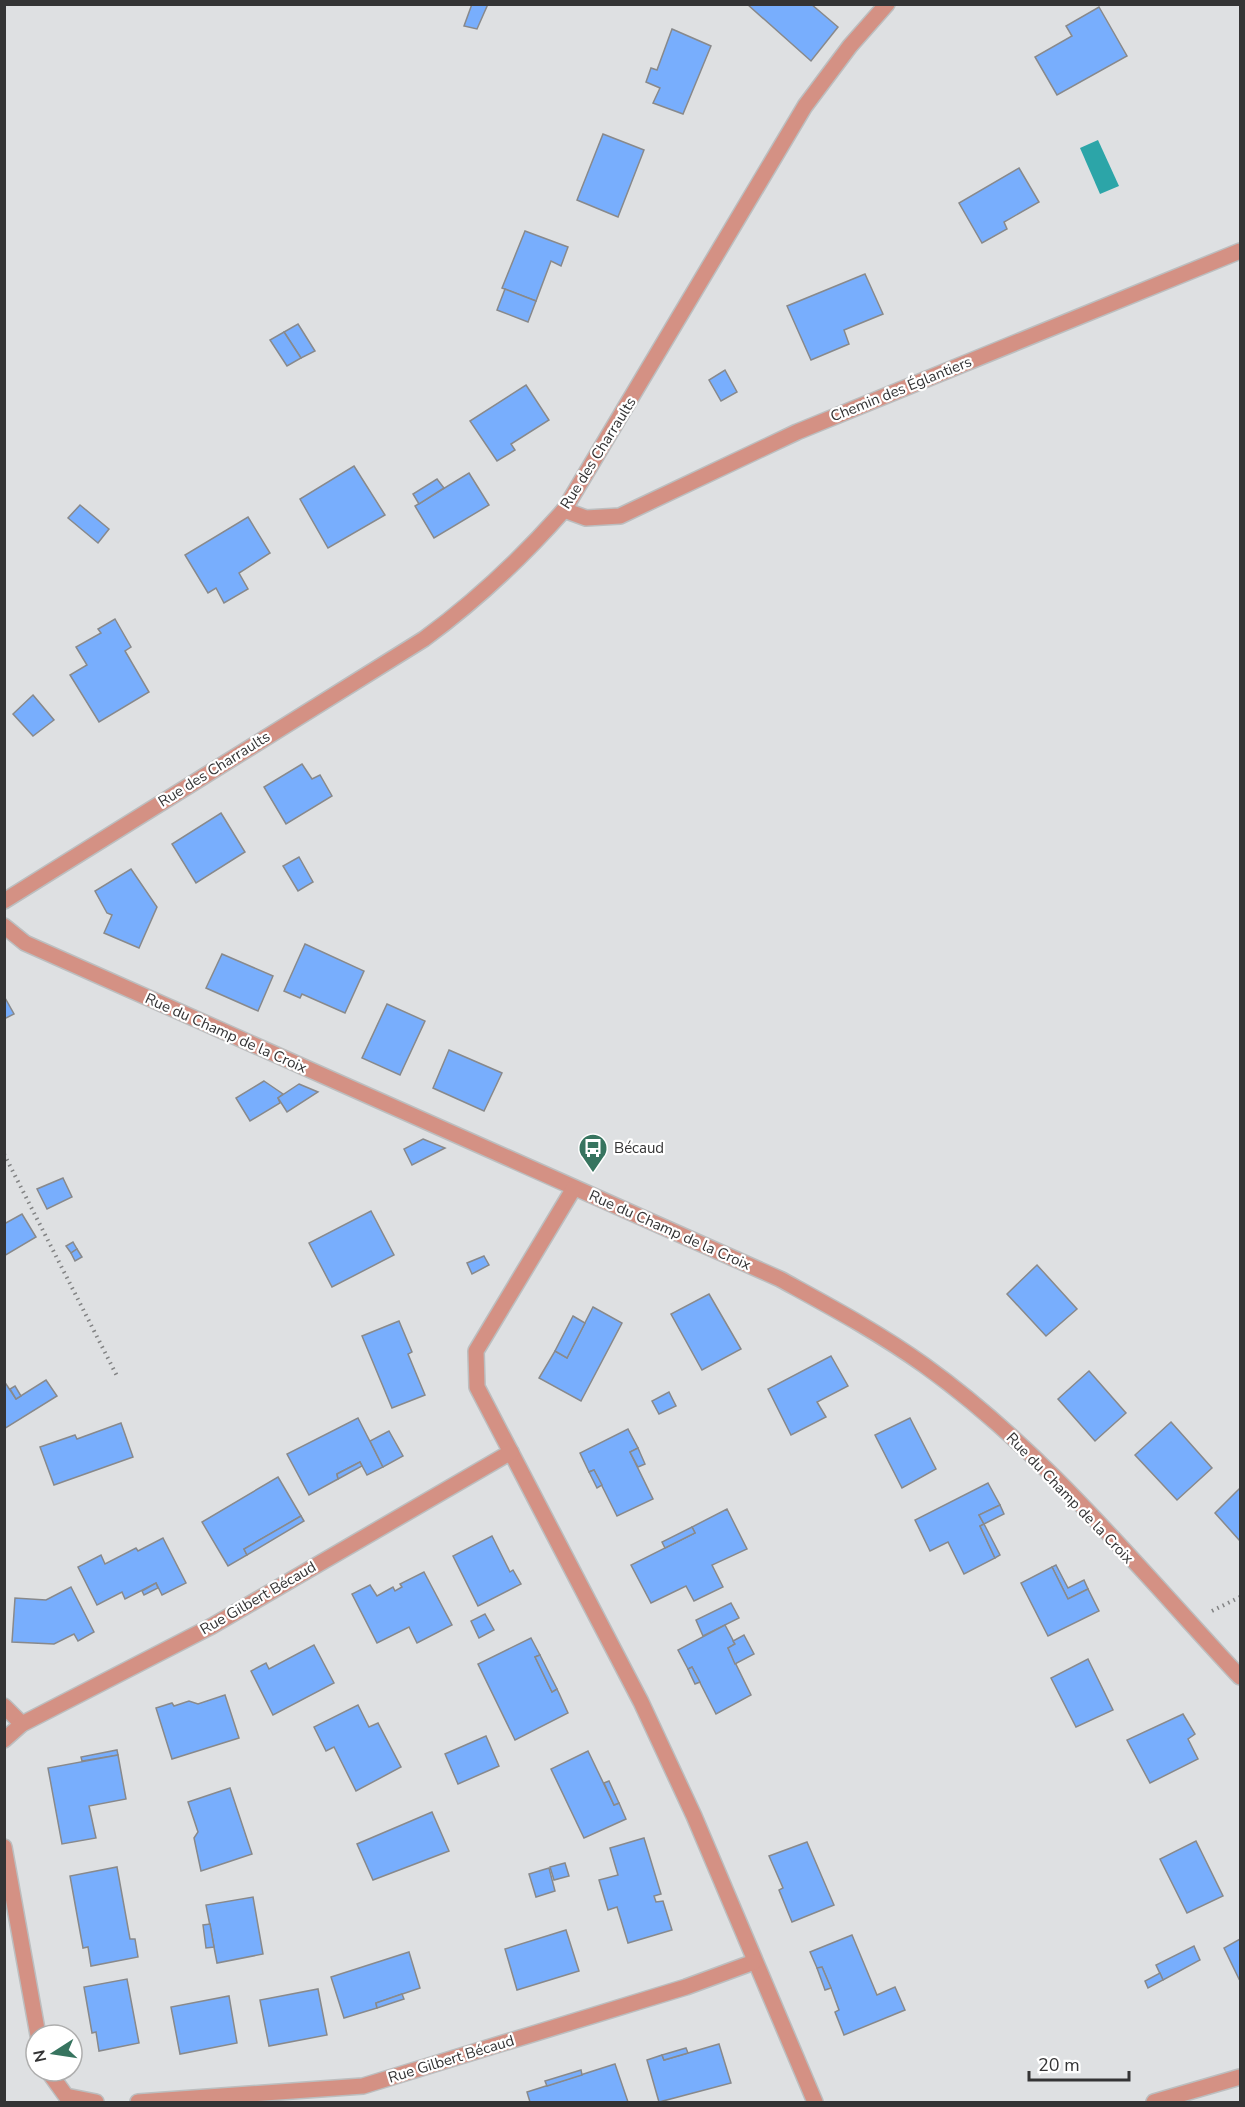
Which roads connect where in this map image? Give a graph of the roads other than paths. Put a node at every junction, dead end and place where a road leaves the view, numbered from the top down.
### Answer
1 (887, 4) edge
2 (1240, 250) edge
3 (564, 510) junction
4 (4, 901) edge
5 (4, 926) edge
6 (574, 1188) junction
7 (511, 1452) junction
8 (1240, 1677) edge
9 (4, 1706) edge
10 (22, 1724) junction
11 (4, 1740) edge
12 (4, 1847) edge
13 (754, 1962) junction
14 (37, 2023) edge
15 (1240, 2077) edge
16 (57, 2083) edge
17 (96, 2103) edge
18 (138, 2103) edge
19 (815, 2103) edge
20 (1154, 2103) edge

1 - 3 street, Rue des Charraults
2 - 3 street, Chemin des Églantiers
3 - 4 street, Rue des Charraults
5 - 6 street, Rue du Champ de la Croix
6 - 7 street
6 - 8 street, Rue du Champ de la Croix
7 - 10 street, Rue Gilbert Bécaud
7 - 13 street
9 - 10 street
10 - 11 street, Rue Gilbert Bécaud
12 - 14 street
13 - 18 street, Rue Gilbert Bécaud
13 - 19 street
15 - 20 street
16 - 17 street

